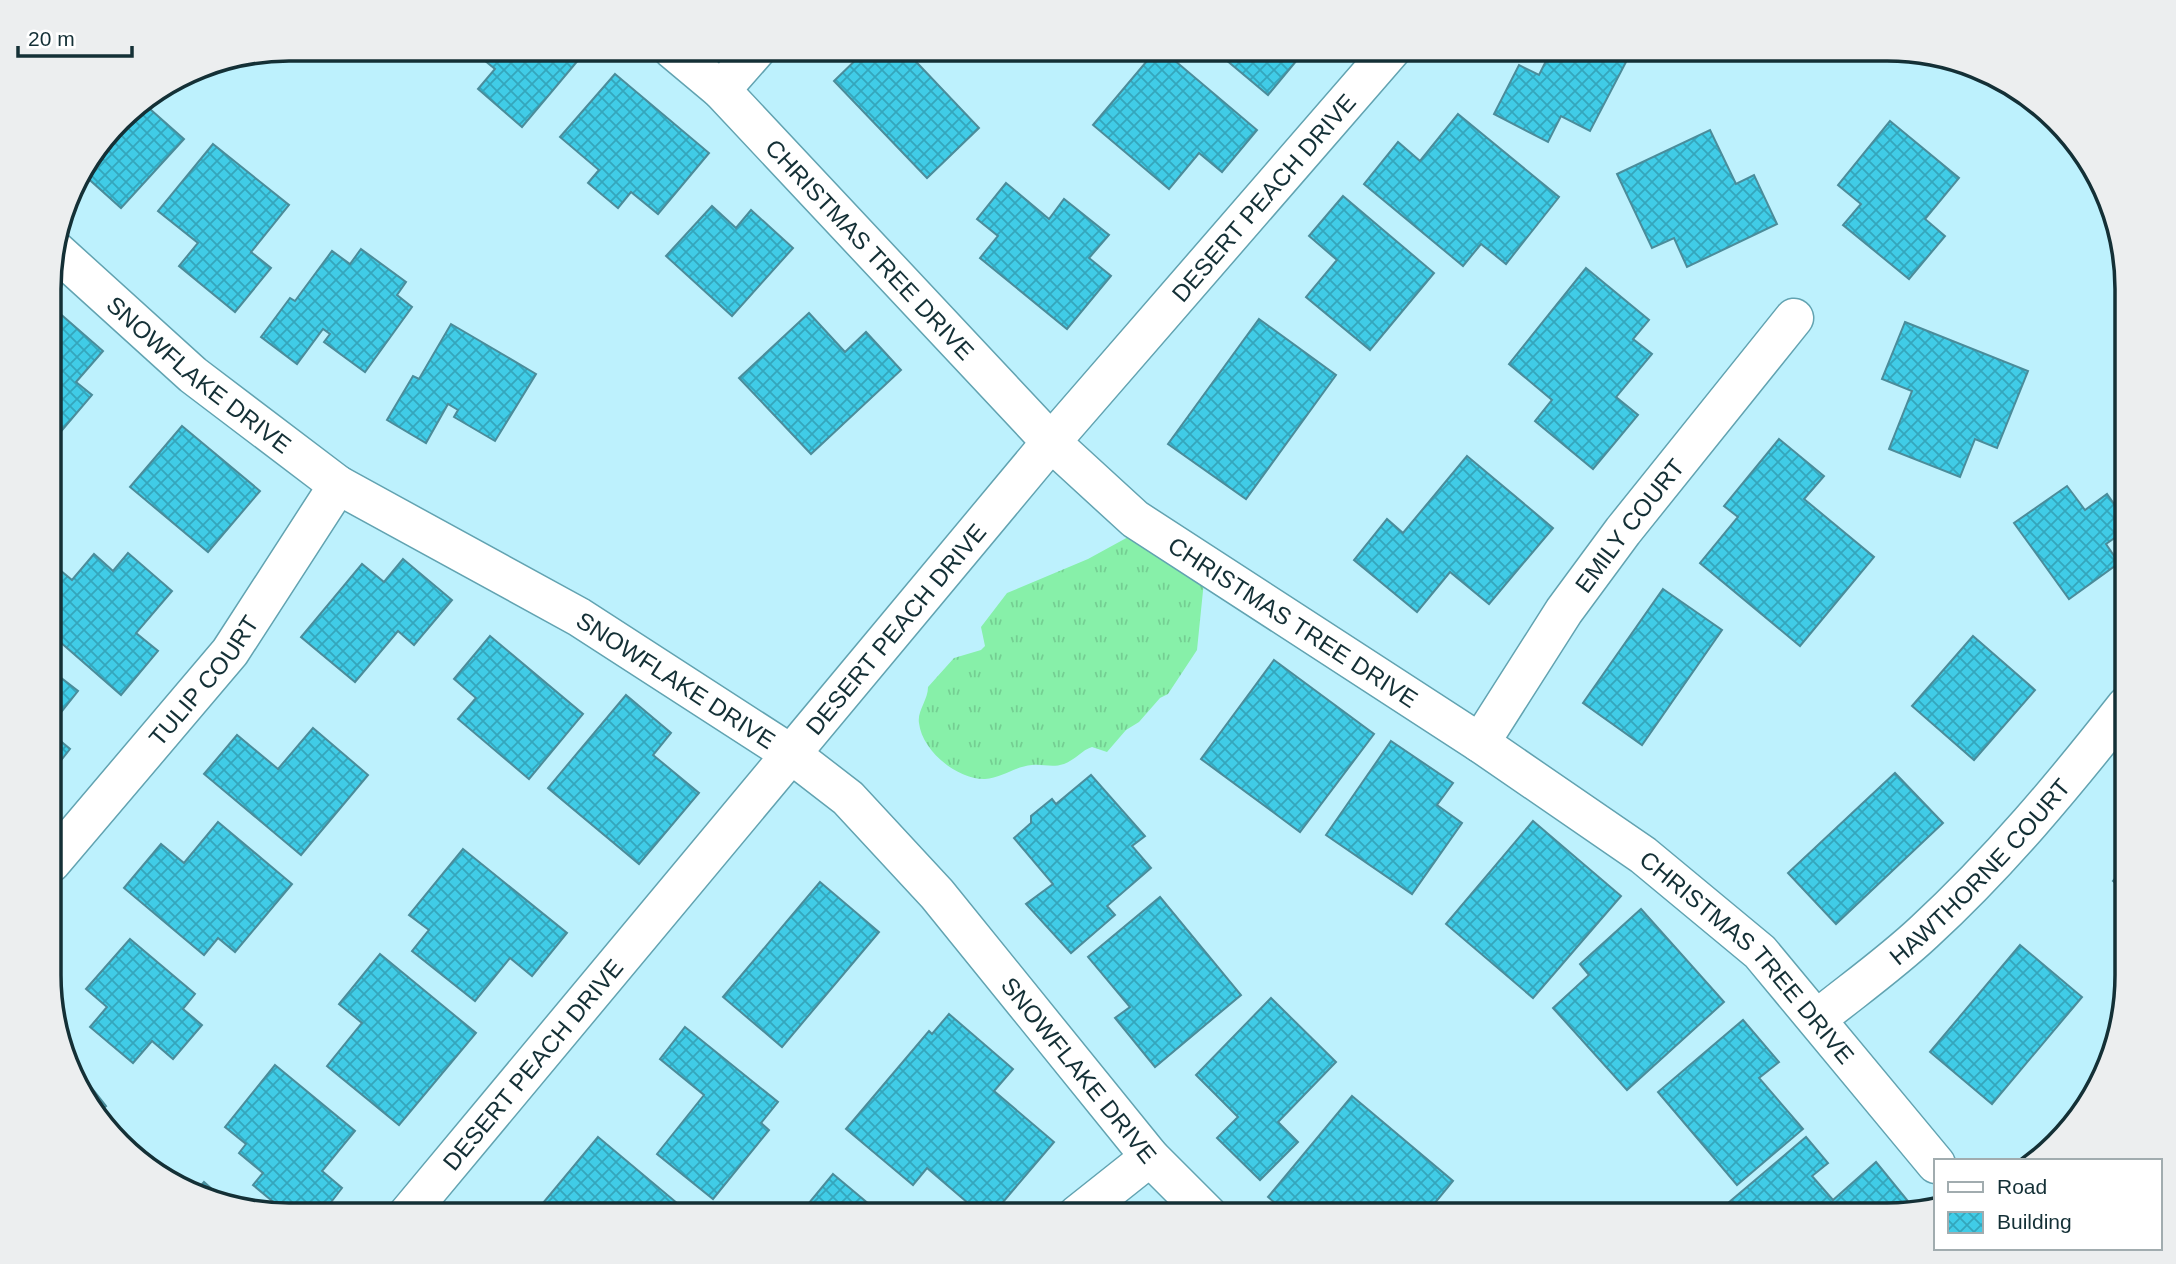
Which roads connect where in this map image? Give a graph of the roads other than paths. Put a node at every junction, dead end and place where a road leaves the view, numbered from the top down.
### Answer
1 (686, 61) edge
2 (746, 61) edge
3 (1382, 61) edge
4 (721, 90) junction
5 (63, 258) edge
6 (1794, 317) dead end
7 (1051, 442) junction
8 (338, 485) junction
9 (2114, 721) edge
10 (1480, 743) junction
11 (791, 754) junction
12 (61, 851) edge
13 (1817, 1019) junction
14 (1150, 1157) junction
15 (1934, 1162) edge
16 (1195, 1202) edge
17 (417, 1203) edge
18 (1093, 1203) edge

1 - 4 street, CHRISTMAS TREE DRIVE
2 - 4 street
3 - 7 street, DESERT PEACH DRIVE
4 - 7 street, CHRISTMAS TREE DRIVE
5 - 8 street, SNOWFLAKE DRIVE
6 - 10 street, EMILY COURT
7 - 10 street, CHRISTMAS TREE DRIVE
7 - 11 street, DESERT PEACH DRIVE
8 - 11 street, SNOWFLAKE DRIVE
8 - 12 street, TULIP COURT
9 - 13 street, HAWTHORNE COURT
10 - 13 street, CHRISTMAS TREE DRIVE
11 - 14 street, SNOWFLAKE DRIVE
11 - 17 street, DESERT PEACH DRIVE
13 - 15 street, CHRISTMAS TREE DRIVE
14 - 16 street, SNOWFLAKE DRIVE
14 - 18 street

